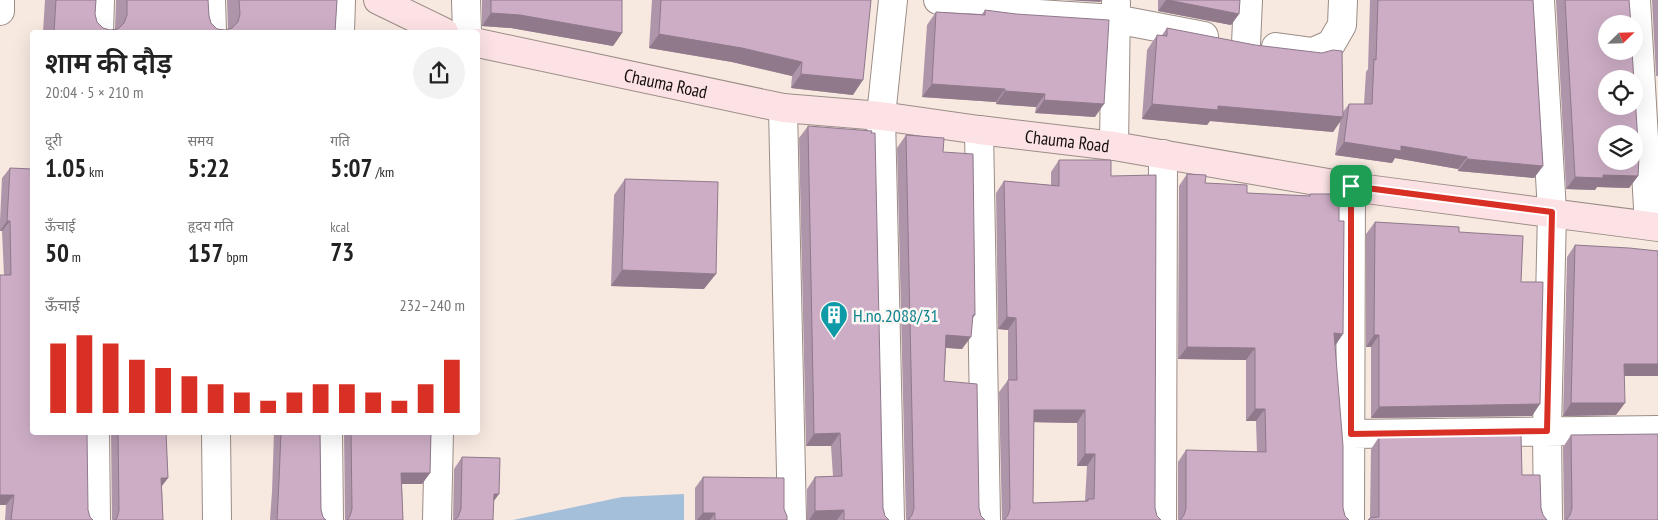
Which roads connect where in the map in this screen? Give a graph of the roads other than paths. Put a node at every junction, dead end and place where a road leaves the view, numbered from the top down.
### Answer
1 (0, 0) edge
2 (100, 0) edge
3 (211, 0) edge
4 (341, 0) edge
5 (378, 0) edge
6 (466, 0) edge
7 (893, 0) edge
8 (938, 0) edge
9 (1248, 0) edge
10 (1342, 0) edge
11 (1540, 0) edge
12 (1636, 0) edge
13 (1008, 6) edge
14 (1116, 10) edge
15 (0, 11) edge
16 (99, 30) edge
17 (212, 30) edge
18 (340, 30) edge
19 (440, 30) edge
20 (467, 30) edge
21 (480, 42) edge
22 (1246, 44) junction
23 (783, 108) junction
24 (881, 116) junction
25 (979, 130) junction
26 (1114, 146) junction
27 (1164, 154) junction
28 (1351, 186) junction
29 (1552, 212) junction
30 (1653, 226) edge
31 (1658, 430) edge
32 (1547, 431) junction
33 (1351, 434) junction
34 (95, 435) edge
35 (216, 435) edge
36 (328, 435) edge
37 (439, 435) edge
38 (96, 520) edge
39 (217, 520) edge
40 (329, 520) edge
41 (437, 520) edge
42 (792, 520) edge
43 (890, 520) edge
44 (986, 520) edge
45 (1162, 520) edge
46 (1350, 520) edge
47 (1548, 520) edge

1 - 15 street
2 - 16 street
3 - 17 street
4 - 18 street
5 - 19 street
6 - 20 street
7 - 24 street
8 - 13 street
9 - 22 street
10 - 22 street
11 - 29 street
12 - 30 street
13 - 14 street
14 - 22 street
14 - 26 street
21 - 23 street, Chauma Road
23 - 24 street, Chauma Road
23 - 42 street
24 - 25 street, Chauma Road
24 - 43 street
25 - 26 street, Chauma Road
25 - 44 street
26 - 27 street, Chauma Road
27 - 28 street, Chauma Road
27 - 45 street
28 - 29 street, Chauma Road
28 - 33 street
29 - 30 street, Chauma Road
29 - 32 street
31 - 32 street
32 - 33 street
32 - 47 street
33 - 46 street
34 - 38 street
35 - 39 street
36 - 40 street
37 - 41 street

